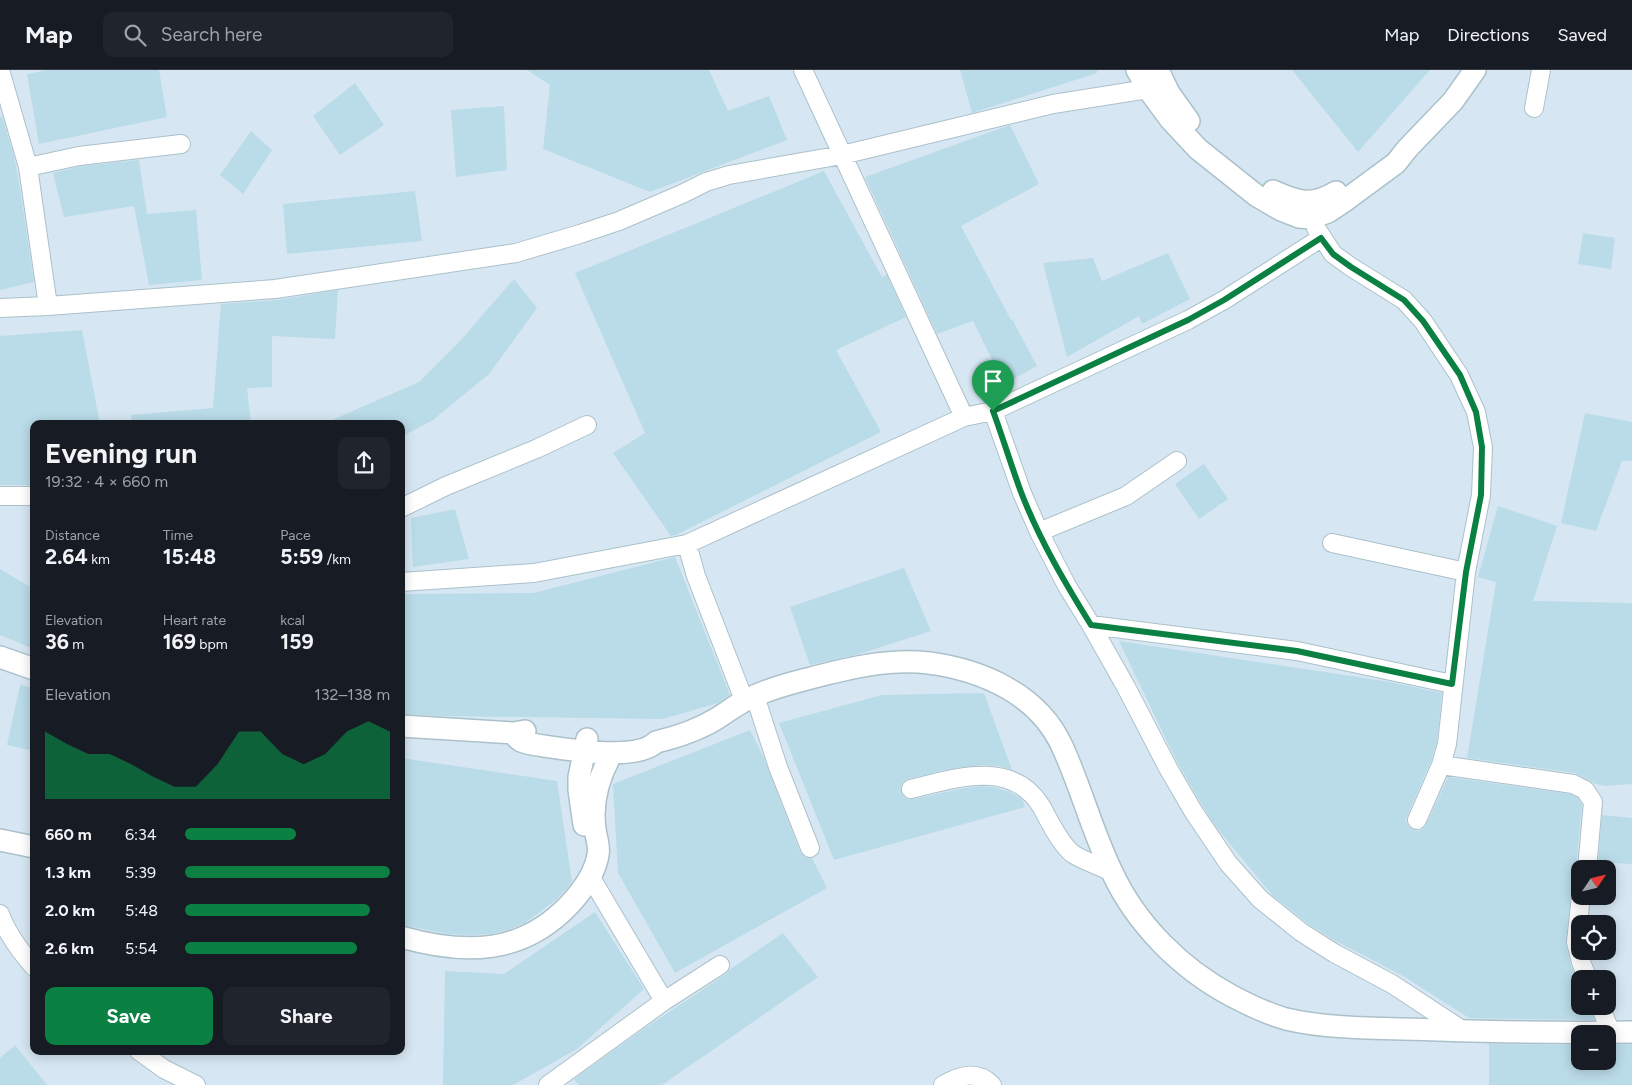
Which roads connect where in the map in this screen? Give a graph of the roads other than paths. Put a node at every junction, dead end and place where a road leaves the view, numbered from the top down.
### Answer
1 (0, 70) edge
2 (803, 70) edge
3 (1136, 70) edge
4 (1158, 70) edge
5 (1475, 70) edge
6 (1541, 70) edge
7 (1148, 88) junction
8 (1534, 108) dead end
9 (181, 144) dead end
10 (1202, 144) junction
11 (1407, 149) junction
12 (842, 155) junction
13 (28, 167) junction
14 (1310, 218) junction
15 (1321, 238) junction
16 (48, 306) junction
17 (0, 308) edge
18 (993, 411) junction
19 (964, 417) junction
20 (587, 426) dead end
21 (1177, 461) dead end
22 (0, 496) edge
23 (30, 496) edge
24 (405, 506) edge
25 (1039, 532) junction
26 (1332, 543) dead end
27 (687, 544) junction
28 (1466, 572) junction
29 (405, 582) edge
30 (1091, 625) junction
31 (0, 657) edge
32 (30, 668) edge
33 (1452, 684) junction
34 (749, 698) junction
35 (405, 726) edge
36 (656, 742) junction
37 (586, 745) junction
38 (612, 753) junction
39 (1441, 765) junction
40 (911, 789) dead end
41 (1417, 820) dead end
42 (0, 840) edge
43 (30, 846) edge
44 (810, 848) dead end
45 (1588, 860) edge
46 (593, 869) junction
47 (1112, 872) junction
48 (1580, 905) edge
49 (0, 914) edge
50 (405, 938) edge
51 (30, 962) edge
52 (720, 965) dead end
53 (1584, 970) edge
54 (664, 1001) junction
55 (1462, 1030) junction
56 (1571, 1032) edge
57 (1632, 1032) edge
58 (1616, 1033) edge
59 (145, 1055) edge
60 (196, 1085) edge
61 (548, 1085) edge
62 (943, 1085) edge
63 (992, 1085) edge

1 - 13 street
2 - 12 street
3 - 7 street
4 - 10 street
5 - 11 street
6 - 8 street
7 - 10 street
7 - 12 street
9 - 13 street
10 - 11 street
10 - 14 street
11 - 14 street
12 - 16 street
12 - 19 street
13 - 16 street
14 - 15 street
15 - 18 street
15 - 28 street
16 - 17 street
18 - 19 street
18 - 25 street
19 - 27 street
20 - 24 street
21 - 25 street
22 - 23 street
25 - 30 street
26 - 28 street
27 - 29 street
27 - 34 street
28 - 33 street
30 - 33 street
30 - 55 street
31 - 32 street
33 - 39 street
34 - 36 street
34 - 44 street
34 - 47 street
35 - 37 street
36 - 37 street
36 - 38 street
37 - 38 street
37 - 46 street
38 - 46 street
39 - 41 street
39 - 45 street
40 - 47 street
42 - 43 street
46 - 50 street
46 - 54 street
47 - 55 street
48 - 53 street
49 - 51 street
52 - 54 street
54 - 61 street
55 - 56 street
57 - 58 street
59 - 60 street
62 - 63 street

